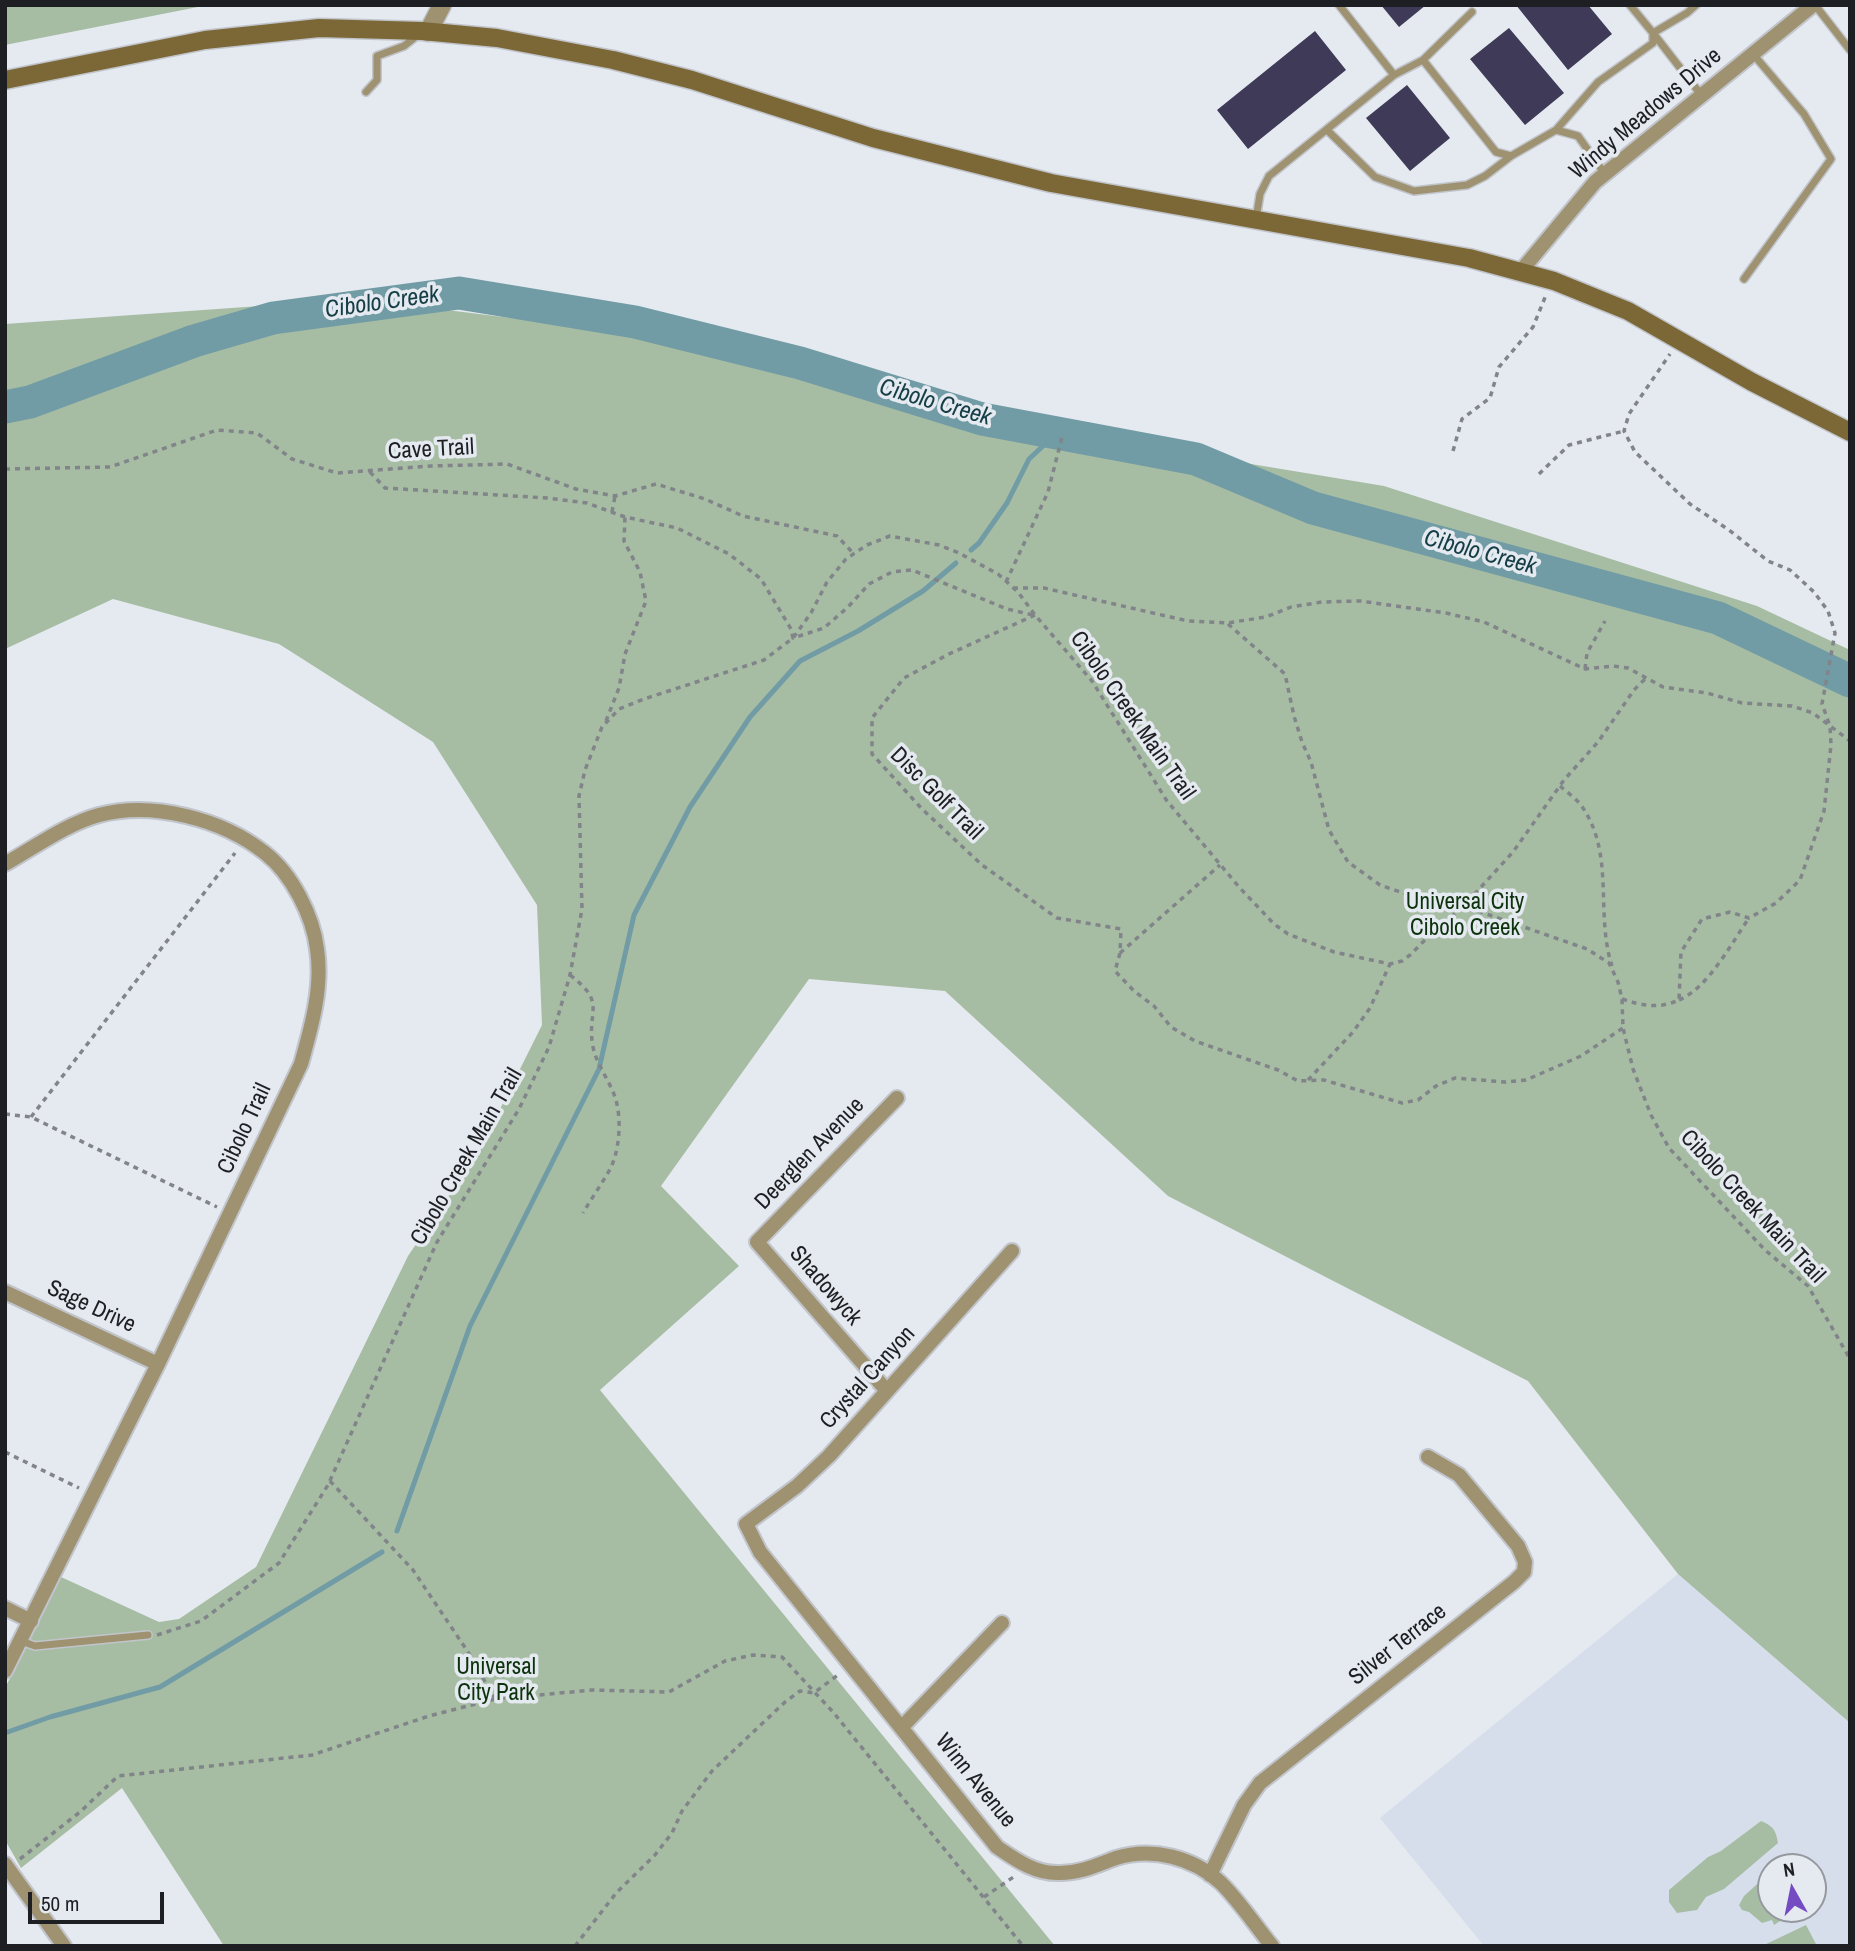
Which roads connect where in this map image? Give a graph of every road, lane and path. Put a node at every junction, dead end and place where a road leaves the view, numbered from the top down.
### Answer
1 (442, 5) edge
2 (1339, 5) edge
3 (1630, 5) edge
4 (1696, 5) edge
5 (1814, 5) edge
6 (1472, 12) dead end
7 (425, 31) junction
8 (1653, 33) junction
9 (1850, 50) edge
10 (1754, 54) junction
11 (1423, 60) junction
12 (1394, 75) junction
13 (5, 80) edge
14 (366, 92) dead end
15 (1702, 96) junction
16 (1327, 130) junction
17 (1556, 130) junction
18 (1511, 156) junction
19 (1605, 174) junction
20 (1256, 220) junction
21 (1521, 271) junction
22 (1744, 279) dead end
23 (1554, 281) junction
24 (1679, 340) junction
25 (1624, 431) junction
26 (1850, 432) edge
27 (1062, 437) dead end
28 (1452, 451) dead end
29 (5, 469) edge
30 (370, 471) junction
31 (1539, 474) dead end
32 (615, 496) junction
33 (612, 512) junction
34 (625, 517) junction
35 (853, 554) junction
36 (1006, 582) junction
37 (1013, 588) junction
38 (1035, 615) junction
39 (1605, 621) dead end
40 (1227, 623) junction
41 (793, 638) junction
42 (1585, 669) junction
43 (1647, 677) junction
44 (606, 723) junction
45 (1830, 726) junction
46 (1850, 741) edge
47 (1560, 786) junction
48 (245, 840) junction
49 (5, 864) edge
50 (1220, 865) junction
51 (1461, 909) junction
52 (1749, 918) junction
53 (1120, 953) junction
54 (1390, 964) junction
55 (1612, 968) junction
56 (570, 975) junction
57 (1622, 999) junction
58 (1679, 1000) junction
59 (1623, 1028) junction
60 (1308, 1080) junction
61 (897, 1098) dead end
62 (5, 1114) edge
63 (31, 1117) junction
64 (583, 1213) dead end
65 (231, 1214) junction
66 (757, 1242) joint
67 (1013, 1251) dead end
68 (5, 1292) edge
69 (1850, 1359) edge
70 (158, 1364) junction
71 (887, 1391) junction
72 (5, 1452) edge
73 (1428, 1457) dead end
74 (330, 1481) junction
75 (93, 1495) junction
76 (746, 1524) joint
77 (5, 1608) edge
78 (31, 1621) junction
79 (1002, 1623) dead end
80 (148, 1635) joint
81 (21, 1641) junction
82 (852, 1665) junction
83 (6, 1666) edge
84 (814, 1693) junction
85 (495, 1699) junction
86 (902, 1727) junction
87 (6, 1866) edge
88 (1029, 1868) junction
89 (1210, 1875) junction
90 (984, 1897) junction
91 (64, 1946) edge
92 (575, 1946) edge
93 (1023, 1946) edge
94 (1272, 1946) edge

1 - 7 street
2 - 12 lane
3 - 8 lane
4 - 8 lane
5 - 9 lane
5 - 10 street, Windy Meadows Drive
6 - 11 lane
7 - 13 main road
7 - 14 lane
7 - 20 main road
8 - 15 lane
8 - 17 lane
10 - 15 street, Windy Meadows Drive
10 - 22 lane
11 - 12 lane
11 - 18 lane
12 - 16 lane
15 - 19 street, Windy Meadows Drive
16 - 18 lane
16 - 20 lane
17 - 18 lane
17 - 19 lane
19 - 21 street, Windy Meadows Drive
20 - 21 main road
21 - 23 main road
23 - 24 main road
23 - 28 path
24 - 25 path
24 - 26 main road
25 - 31 path
25 - 45 path
27 - 36 path
29 - 30 path, Cave Trail
30 - 32 path, Cave Trail
30 - 33 path
32 - 33 path
32 - 35 path, Cave Trail
33 - 34 path
34 - 41 path
34 - 44 path
35 - 36 path, Cibolo Creek Main Trail
35 - 41 path, Cibolo Creek Main Trail
36 - 37 path, Cibolo Creek Main Trail
37 - 38 path, Cibolo Creek Main Trail
37 - 40 path
38 - 41 path
38 - 50 path, Cibolo Creek Main Trail
38 - 53 path, Disc Golf Trail
39 - 42 path
40 - 42 path
40 - 51 path
41 - 44 path, Cibolo Creek Main Trail
42 - 43 path
43 - 45 path
43 - 47 path
44 - 56 path, Cibolo Creek Main Trail
45 - 46 path
45 - 52 path
47 - 51 path
47 - 55 path, Cibolo Creek Main Trail
48 - 49 street, Cibolo Trail
48 - 63 path
48 - 65 street, Cibolo Trail
50 - 53 path
50 - 54 path, Cibolo Creek Main Trail
51 - 54 path
51 - 55 path
52 - 58 path
52 - 58 path
53 - 60 path, Disc Golf Trail
54 - 60 path
55 - 57 path, Cibolo Creek Main Trail
56 - 64 path
56 - 74 path, Cibolo Creek Main Trail
57 - 58 path
57 - 59 path, Cibolo Creek Main Trail
59 - 60 path, Disc Golf Trail
59 - 69 path, Cibolo Creek Main Trail
61 - 66 street, Deerglen Avenue
62 - 63 path
63 - 65 path
65 - 70 street, Cibolo Trail
66 - 71 street, Shadowyck
67 - 71 street, Crystal Canyon
68 - 70 street, Sage Drive
70 - 75 street, Cibolo Trail
71 - 76 street, Crystal Canyon
72 - 75 path
73 - 89 street, Silver Terrace
74 - 80 path, Cibolo Creek Main Trail
74 - 85 path
75 - 78 street, Cibolo Trail
76 - 82 street, Winn Avenue
77 - 78 street
78 - 81 street, Cibolo Trail
79 - 86 street
80 - 81 lane
81 - 83 street, Cibolo Trail
82 - 84 path
82 - 86 street, Winn Avenue
84 - 85 path
84 - 90 path
84 - 92 path
85 - 87 path
86 - 88 street, Winn Avenue
87 - 91 street
88 - 89 street, Winn Avenue
88 - 90 path
89 - 94 street, Winn Avenue
90 - 93 path

